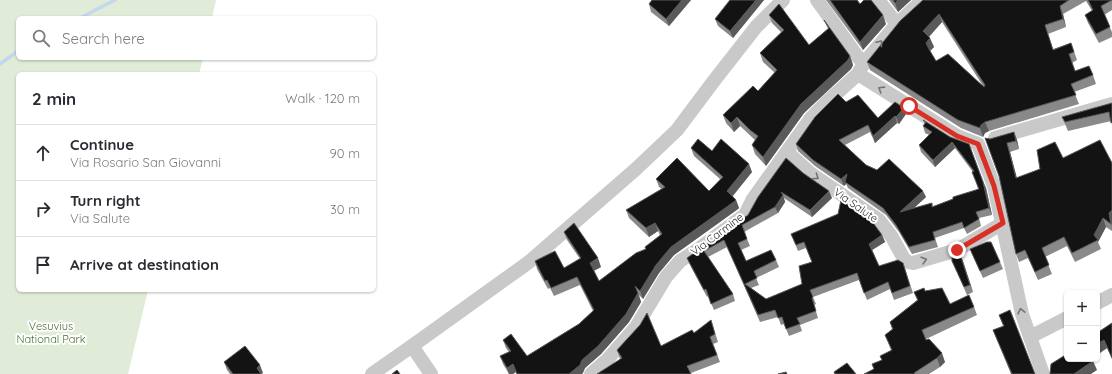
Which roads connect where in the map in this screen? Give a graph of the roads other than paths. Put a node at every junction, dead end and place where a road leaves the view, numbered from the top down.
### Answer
1 (783, 0) edge
2 (817, 0) edge
3 (878, 0) edge
4 (923, 0) edge
5 (896, 24) junction
6 (860, 69) junction
7 (1112, 104) edge
8 (991, 139) edge
9 (787, 152) junction
10 (1003, 223) junction
11 (1112, 295) edge
12 (1100, 301) edge
13 (1064, 320) edge
14 (1030, 337) junction
15 (412, 346) junction
16 (372, 374) edge
17 (431, 374) edge
18 (591, 374) edge
19 (1043, 374) edge

1 - 15 street
2 - 6 street
3 - 5 street
4 - 5 street, Via Carmine
6 -> 5 street, Via Carmine
6 - 9 street, Via Carmine
10 -> 6 street
7 - 8 street
9 -> 10 street, Via Salute
9 - 18 street, Via Carmine
14 -> 10 street
11 - 12 street
13 - 14 street
14 - 19 street
15 - 16 street
15 - 17 street

